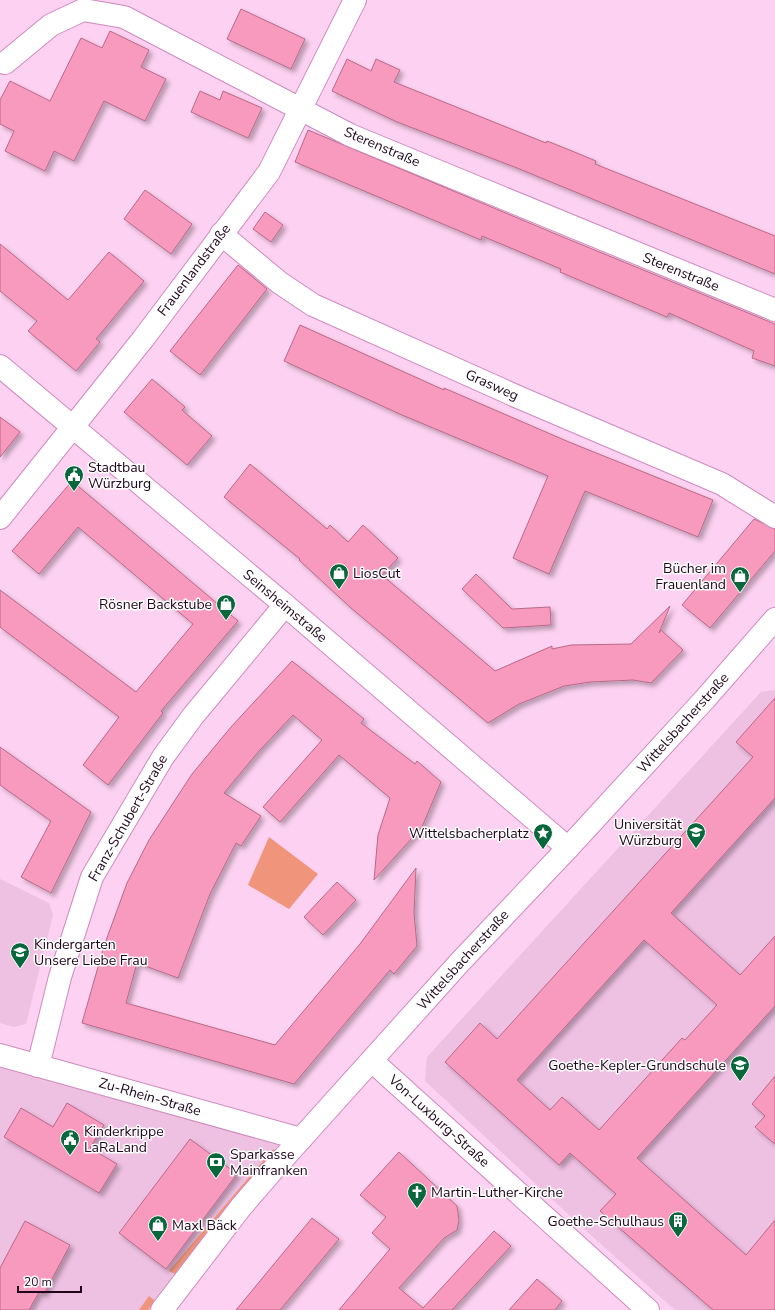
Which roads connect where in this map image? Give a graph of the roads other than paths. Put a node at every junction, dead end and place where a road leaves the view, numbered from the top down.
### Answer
1 (355, 0) edge
2 (5, 63) dead end
3 (300, 109) junction
4 (221, 234) junction
5 (775, 310) edge
6 (0, 366) edge
7 (73, 427) junction
8 (775, 517) edge
9 (0, 518) edge
10 (285, 606) junction
11 (775, 621) edge
12 (568, 848) junction
13 (0, 1055) edge
14 (372, 1062) junction
15 (38, 1066) junction
16 (301, 1139) junction
17 (162, 1310) edge
18 (648, 1310) edge

1 - 3 street, Frauenlandstraße
2 - 3 street, Sterenstraße
3 - 4 street, Frauenlandstraße
3 - 5 street, Sterenstraße
4 - 7 street, Frauenlandstraße
4 - 8 street, Grasweg
6 - 7 street, Seinsheimstraße
7 - 9 street, Frauenlandstraße
7 - 10 street, Seinsheimstraße
10 - 12 street, Seinsheimstraße
10 - 15 street, Franz-Schubert-Straße
11 - 12 street, Wittelsbacherstraße
12 - 14 street, Wittelsbacherstraße
13 - 15 street, Zu-Rhein-Straße
14 - 16 street, Wittelsbacherstraße
14 - 18 street, Von-Luxburg-Straße
15 - 16 street, Zu-Rhein-Straße
16 - 17 street, Wittelsbacherstraße

